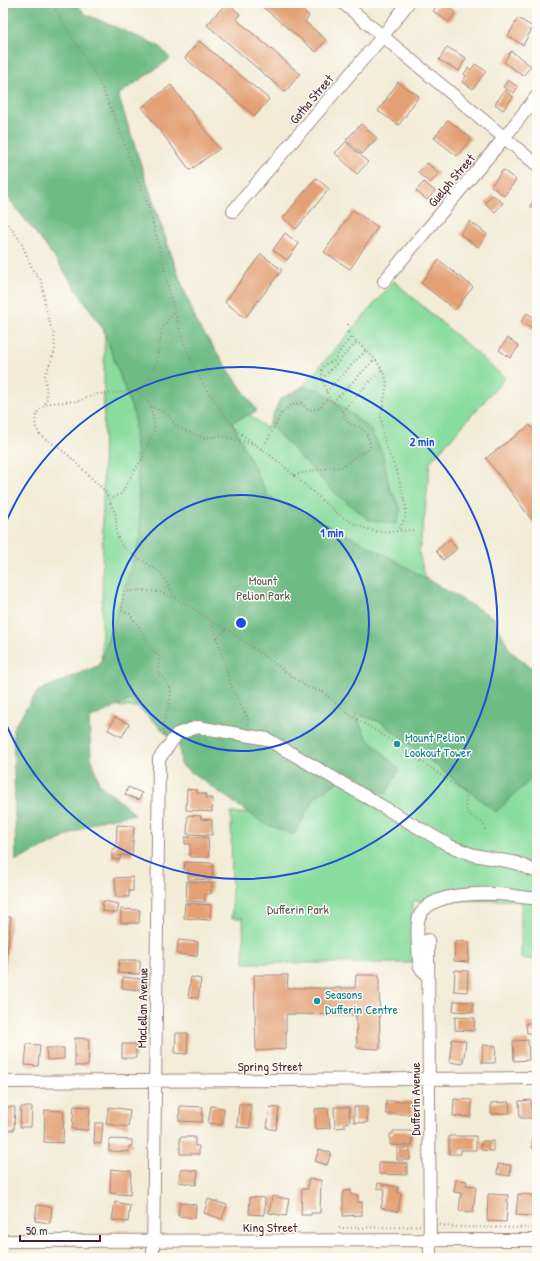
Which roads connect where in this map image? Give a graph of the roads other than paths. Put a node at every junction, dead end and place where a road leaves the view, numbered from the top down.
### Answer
1 (343, 3) edge
2 (408, 3) edge
3 (382, 37) junction
4 (537, 96) edge
5 (504, 138) junction
6 (537, 165) edge
7 (233, 211) dead end
8 (384, 281) dead end
9 (537, 872) edge
10 (537, 898) edge
11 (428, 940) dead end
12 (428, 975) junction
13 (537, 1078) edge
14 (429, 1079) junction
15 (155, 1080) junction
16 (3, 1082) edge
17 (430, 1240) junction
18 (537, 1240) edge
19 (3, 1241) edge
20 (153, 1241) junction
21 (153, 1258) edge
22 (430, 1258) edge

1 - 3 street
2 - 3 street, Gotha Street
3 - 5 street
3 - 7 street, Gotha Street
4 - 5 street, Guelph Street
5 - 6 street
5 - 8 street, Guelph Street
9 - 15 street, MacLellan Avenue
10 - 12 street
11 - 12 street, Dufferin Avenue
12 - 14 street, Dufferin Avenue
13 - 14 street, Spring Street
14 - 15 street, Spring Street
14 - 17 street, Dufferin Avenue
15 - 16 street, Spring Street
15 - 20 street, MacLellan Avenue
17 - 18 street, King Street
17 - 20 street, King Street
17 - 22 street, Dufferin Avenue
19 - 20 street, King Street
20 - 21 street, MacLellan Avenue

